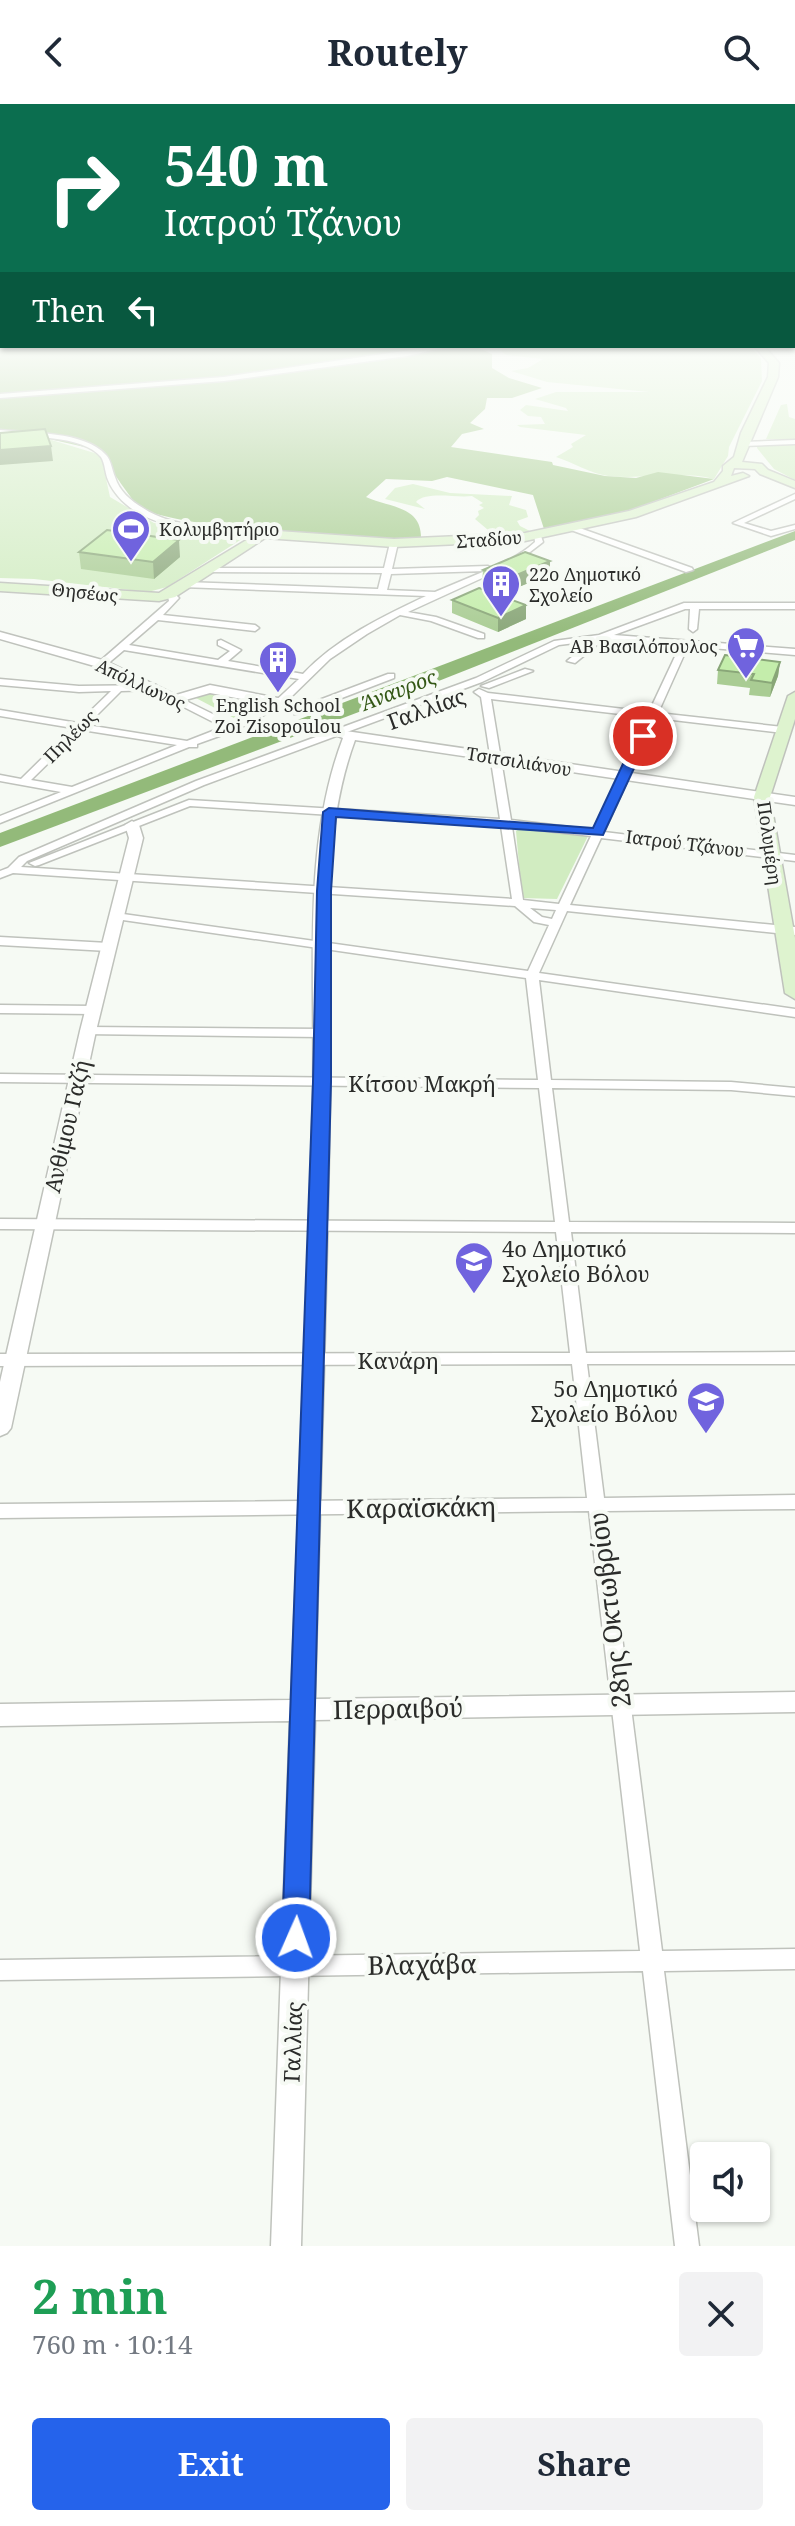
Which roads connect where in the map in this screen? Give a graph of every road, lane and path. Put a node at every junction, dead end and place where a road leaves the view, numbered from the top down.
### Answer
1 (71, 442) edge
2 (745, 442) edge
3 (795, 442) edge
4 (743, 447) junction
5 (731, 468) junction
6 (753, 472) junction
7 (794, 485) edge
8 (708, 487) junction
9 (795, 496) edge
10 (795, 527) edge
11 (574, 528) junction
12 (263, 534) junction
13 (537, 535) junction
14 (394, 543) junction
15 (497, 569) junction
16 (206, 570) junction
17 (689, 570) dead end
18 (386, 571) junction
19 (185, 585) junction
20 (0, 587) edge
21 (382, 592) junction
22 (170, 594) junction
23 (438, 594) junction
24 (689, 606) junction
25 (795, 606) edge
26 (398, 613) junction
27 (157, 617) junction
28 (255, 628) dead end
29 (693, 629) dead end
30 (0, 635) edge
31 (481, 636) dead end
32 (601, 637) junction
33 (221, 643) dead end
34 (685, 644) junction
35 (123, 647) junction
36 (795, 652) edge
37 (572, 661) dead end
38 (220, 663) junction
39 (102, 664) junction
40 (528, 671) dead end
41 (391, 676) dead end
42 (305, 677) junction
43 (0, 682) edge
44 (153, 687) junction
45 (117, 690) junction
46 (481, 693) junction
47 (795, 696) edge
48 (175, 699) junction
49 (283, 703) junction
50 (0, 713) edge
51 (652, 715) junction
52 (81, 726) junction
53 (233, 728) junction
54 (783, 730) junction
55 (345, 735) junction
56 (194, 745) junction
57 (498, 758) junction
58 (624, 777) junction
59 (0, 778) edge
60 (23, 782) junction
61 (76, 791) junction
62 (762, 797) junction
63 (795, 801) edge
64 (329, 812) junction
65 (0, 820) edge
66 (507, 823) junction
67 (132, 825) junction
68 (598, 832) junction
69 (770, 854) junction
70 (795, 858) edge
71 (6, 872) edge
72 (127, 878) junction
73 (324, 891) junction
74 (518, 903) junction
75 (563, 907) junction
76 (116, 916) junction
77 (556, 923) junction
78 (790, 930) edge
79 (0, 941) edge
80 (323, 945) junction
81 (108, 947) junction
82 (532, 975) junction
83 (795, 993) edge
84 (0, 1009) edge
85 (93, 1010) junction
86 (795, 1013) edge
87 (88, 1031) junction
88 (323, 1033) junction
89 (0, 1078) edge
90 (77, 1079) junction
91 (322, 1082) junction
92 (545, 1084) junction
93 (795, 1092) edge
94 (0, 1224) edge
95 (44, 1224) junction
96 (318, 1226) junction
97 (563, 1227) junction
98 (795, 1228) edge
99 (795, 1358) edge
100 (8, 1360) edge
101 (313, 1360) junction
102 (579, 1360) junction
103 (0, 1428) edge
104 (795, 1502) edge
105 (597, 1505) junction
106 (309, 1508) junction
107 (0, 1511) edge
108 (795, 1702) edge
109 (621, 1705) junction
110 (305, 1710) junction
111 (0, 1715) edge
112 (795, 1959) edge
113 (652, 1960) junction
114 (295, 1967) junction
115 (0, 1970) edge
116 (286, 2246) edge
117 (687, 2246) edge

1 - 12 street
2 - 4 main road
3 - 4 street
4 - 5 main road
4 - 6 main road
5 - 6 main road
5 - 8 main road
6 - 7 main road
6 - 8 main road
8 - 11 main road, Σταδίου
9 - 10 street
11 - 13 main road, Σταδίου
11 - 17 street
12 - 14 main road, Σταδίου
12 - 16 main road
13 - 14 main road, Σταδίου
13 - 15 street
14 - 18 street
15 - 18 street
15 - 23 street
16 - 18 street
16 - 19 main road
18 - 21 street
19 - 21 street
19 - 22 main road
20 - 22 main road, Θησέως
21 - 23 street
22 - 27 street
23 - 26 street
24 - 25 street
24 - 29 street
24 - 32 street
26 - 31 street
26 - 42 street
27 - 28 street
27 - 35 street
30 - 39 street, Απόλλωνος
32 - 34 street
32 - 37 street
32 - 55 street
33 - 38 street
34 - 36 street
34 - 51 street
35 - 38 street
35 - 39 street
38 - 42 street
39 - 44 street, Απόλλωνος
40 - 46 street, Γαλλίας
41 - 49 street
42 - 49 street
43 - 45 street
44 - 45 street
44 - 48 street, Απόλλωνος
45 - 52 street, Πηλέως
46 - 51 street
46 - 55 street, Γαλλίας
46 - 57 street
47 - 54 main road, Πολυμέρη
48 - 49 street
48 - 53 street, Απόλλωνος
49 - 53 street
50 - 52 street
51 - 54 street
51 - 58 street
52 - 56 street
52 - 60 street, Πηλέως
53 - 56 street
54 - 62 main road, Πολυμέρη
55 - 57 street, Τσιτσιλιάνου
55 - 64 street, Γαλλίας
55 - 71 street
56 - 61 street
57 - 58 street, Τσιτσιλιάνου
57 - 66 street
58 - 62 street, Τσιτσιλιάνου
58 - 68 street
59 - 60 street
60 - 61 street
61 - 65 street
62 - 63 street, Τσιτσιλιάνου
62 - 69 main road, Πολυμέρη
64 - 66 street, Ιατρού Τζάνου
64 - 67 street, Ιατρού Τζάνου
64 - 73 street, Γαλλίας
66 - 68 street, Ιατρού Τζάνου
66 - 74 street
67 - 71 street, Ιατρού Τζάνου
67 - 72 street, Ανθίμου Γαζή
68 - 69 street, Ιατρού Τζάνου
68 - 75 street
69 - 70 street, Ιατρού Τζάνου
69 - 78 main road, Πολυμέρη
71 - 72 street
72 - 73 street
72 - 76 street, Ανθίμου Γαζή
73 - 74 street
73 - 80 street, Γαλλίας
74 - 75 street
74 - 77 street
75 - 77 street
75 - 78 street
76 - 80 street
76 - 81 street, Ανθίμου Γαζή
77 - 82 street
78 - 83 main road, Πολυμέρη
79 - 81 street
80 - 82 street
80 - 88 street, Γαλλίας
81 - 85 street, Ανθίμου Γαζή
82 - 86 street
82 - 92 street, 28ης Οκτωβρίου
84 - 85 street
85 - 87 street, Ανθίμου Γαζή
87 - 88 street
87 - 90 street, Ανθίμου Γαζή
88 - 91 street, Γαλλίας
89 - 90 street, Κίτσου Μακρή
90 - 91 street, Κίτσου Μακρή
90 - 95 street, Ανθίμου Γαζή
91 - 92 street, Κίτσου Μακρή
91 - 96 street, Γαλλίας
92 - 93 street, Κίτσου Μακρή
92 - 97 street, 28ης Οκτωβρίου
94 - 95 street
95 - 96 street
95 - 100 street, Ανθίμου Γαζή
96 - 97 street
96 - 101 street, Γαλλίας
97 - 98 street
97 - 102 street, 28ης Οκτωβρίου
99 - 102 street, Κανάρη
100 - 101 street, Κανάρη
100 - 103 street, Ανθίμου Γαζή
101 - 102 street, Κανάρη
101 - 106 street, Γαλλίας
102 - 105 street, 28ης Οκτωβρίου
104 - 105 street, Καραϊσκάκη
105 - 106 street, Καραϊσκάκη
105 - 109 street, 28ης Οκτωβρίου
106 - 107 street, Καραϊσκάκη
106 - 110 street, Γαλλίας
108 - 109 street, Περραιβού
109 - 110 street, Περραιβού
109 - 113 street, 28ης Οκτωβρίου
110 - 111 street, Περραιβού
110 - 114 street, Γαλλίας
112 - 113 street, Βλαχάβα
113 - 114 street, Βλαχάβα
113 - 117 street, 28ης Οκτωβρίου
114 - 115 street, Βλαχάβα
114 - 116 street, Γαλλίας

